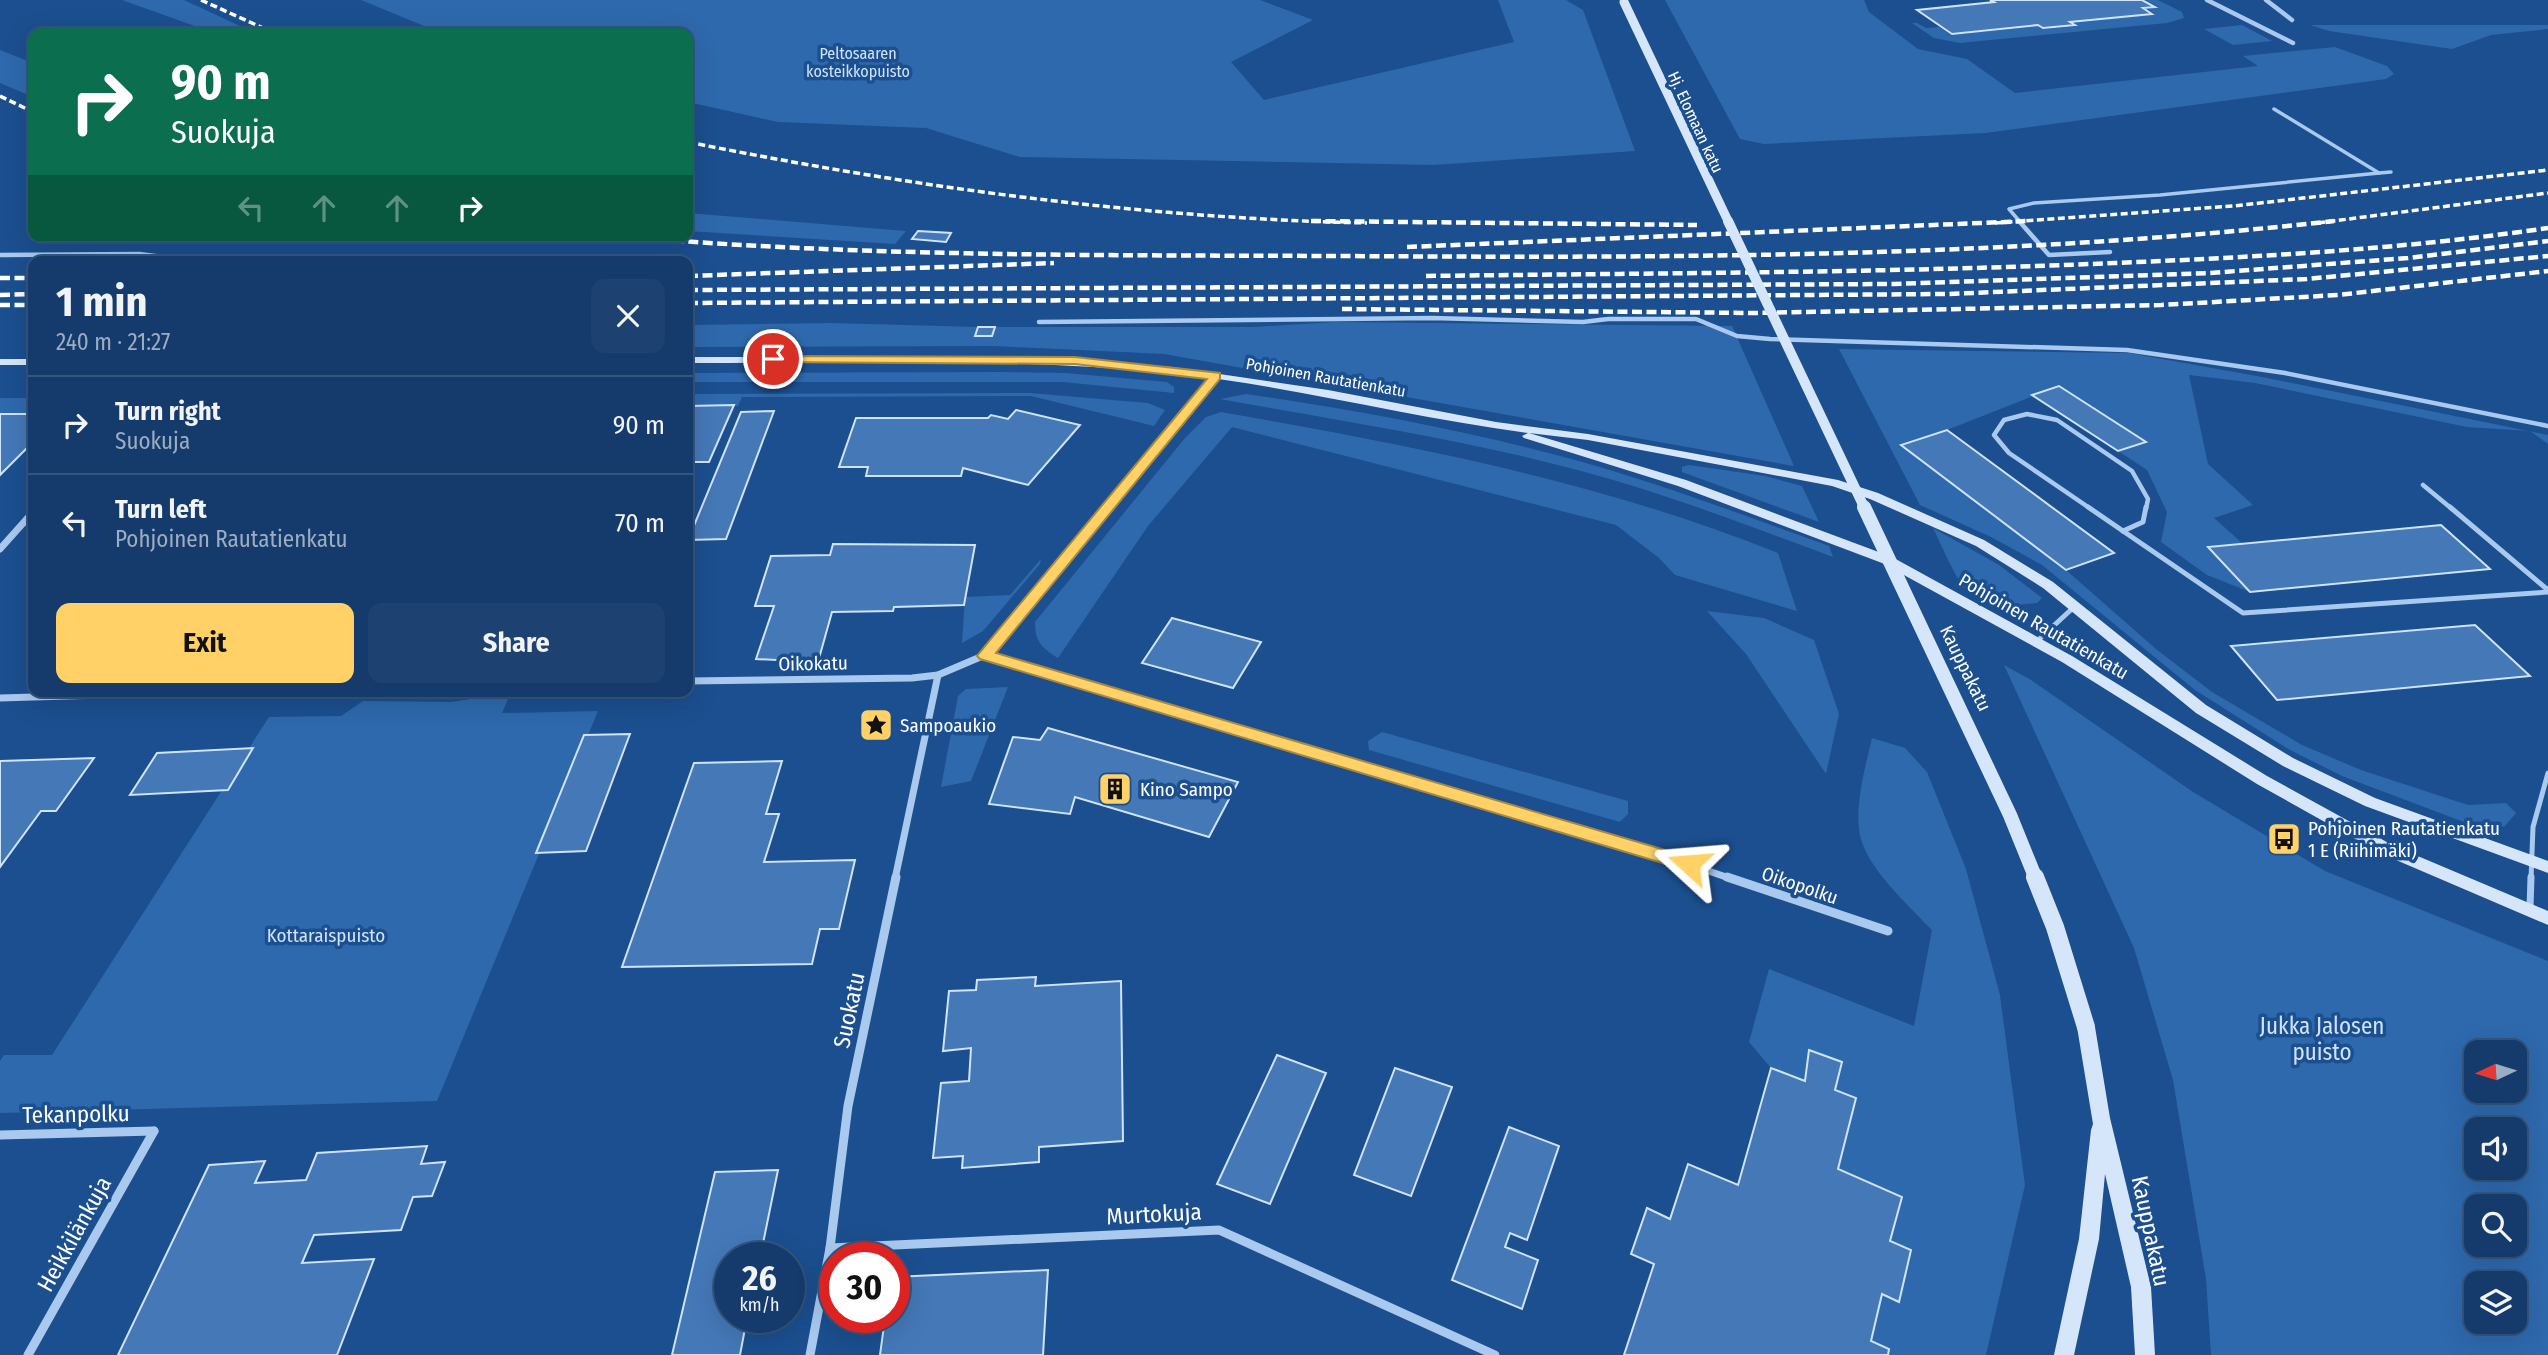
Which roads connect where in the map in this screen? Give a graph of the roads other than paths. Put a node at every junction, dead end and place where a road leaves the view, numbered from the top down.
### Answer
1 (2207, 0) edge
2 (2266, 0) edge
3 (1623, 1) edge
4 (2292, 20) dead end
5 (2293, 43) dead end
6 (2274, 109) dead end
7 (2391, 172) dead end
8 (2379, 173) junction
9 (2110, 252) dead end
10 (1743, 254) joint
11 (0, 255) edge
12 (155, 256) edge
13 (1039, 322) dead end
14 (693, 360) edge
15 (0, 362) edge
16 (28, 362) edge
17 (1216, 376) junction
18 (1496, 425) junction
19 (2548, 426) edge
20 (2423, 485) dead end
21 (28, 518) edge
22 (2122, 532) junction
23 (0, 549) edge
24 (2548, 591) edge
25 (2074, 607) junction
26 (2036, 642) junction
27 (985, 656) junction
28 (938, 675) junction
29 (693, 681) edge
30 (34, 697) edge
31 (0, 698) edge
32 (2548, 773) edge
33 (2531, 861) junction
34 (2548, 867) edge
35 (2530, 911) junction
36 (2548, 918) edge
37 (1888, 931) dead end
38 (2101, 1118) junction
39 (154, 1132) joint
40 (0, 1135) edge
41 (831, 1242) edge
42 (910, 1244) edge
43 (819, 1307) edge
44 (28, 1355) edge
45 (810, 1355) edge
46 (1495, 1355) edge
47 (2064, 1355) edge
48 (2145, 1355) edge

1 - 5 street
2 - 4 street
3 - 10 street, Hj. Elomaan katu, bridge
6 - 8 lane
7 - 8 lane
8 - 9 lane
10 - 38 street, Kauppakatu, bridge
11 - 12 lane
13 - 19 lane
14 - 17 street, Pohjoinen Rautatienkatu
15 - 16 street
17 - 18 street, Pohjoinen Rautatienkatu
17 - 27 street
18 - 25 street, Pohjoinen Rautatienkatu
18 - 26 street, Pohjoinen Rautatienkatu
20 - 24 lane
21 - 23 street
22 - 22 lane
22 - 24 lane
25 - 26 lane
25 - 33 street, Pohjoinen Rautatienkatu
26 - 35 street, Pohjoinen Rautatienkatu
27 - 28 street
27 - 37 street, Oikopolku
28 - 29 street, Oikokatu
28 - 41 street, Suokatu
30 - 31 street
32 - 33 lane
33 - 34 street, Pohjoinen Rautatienkatu
33 - 35 lane
35 - 36 street, Pohjoinen Rautatienkatu
38 - 47 street, Kauppakatu
38 - 48 street, Kauppakatu
39 - 40 street, Tekanpolku
39 - 44 street, Heikkilänkuja
42 - 46 street, Murtokuja
43 - 45 street, Suokatu

